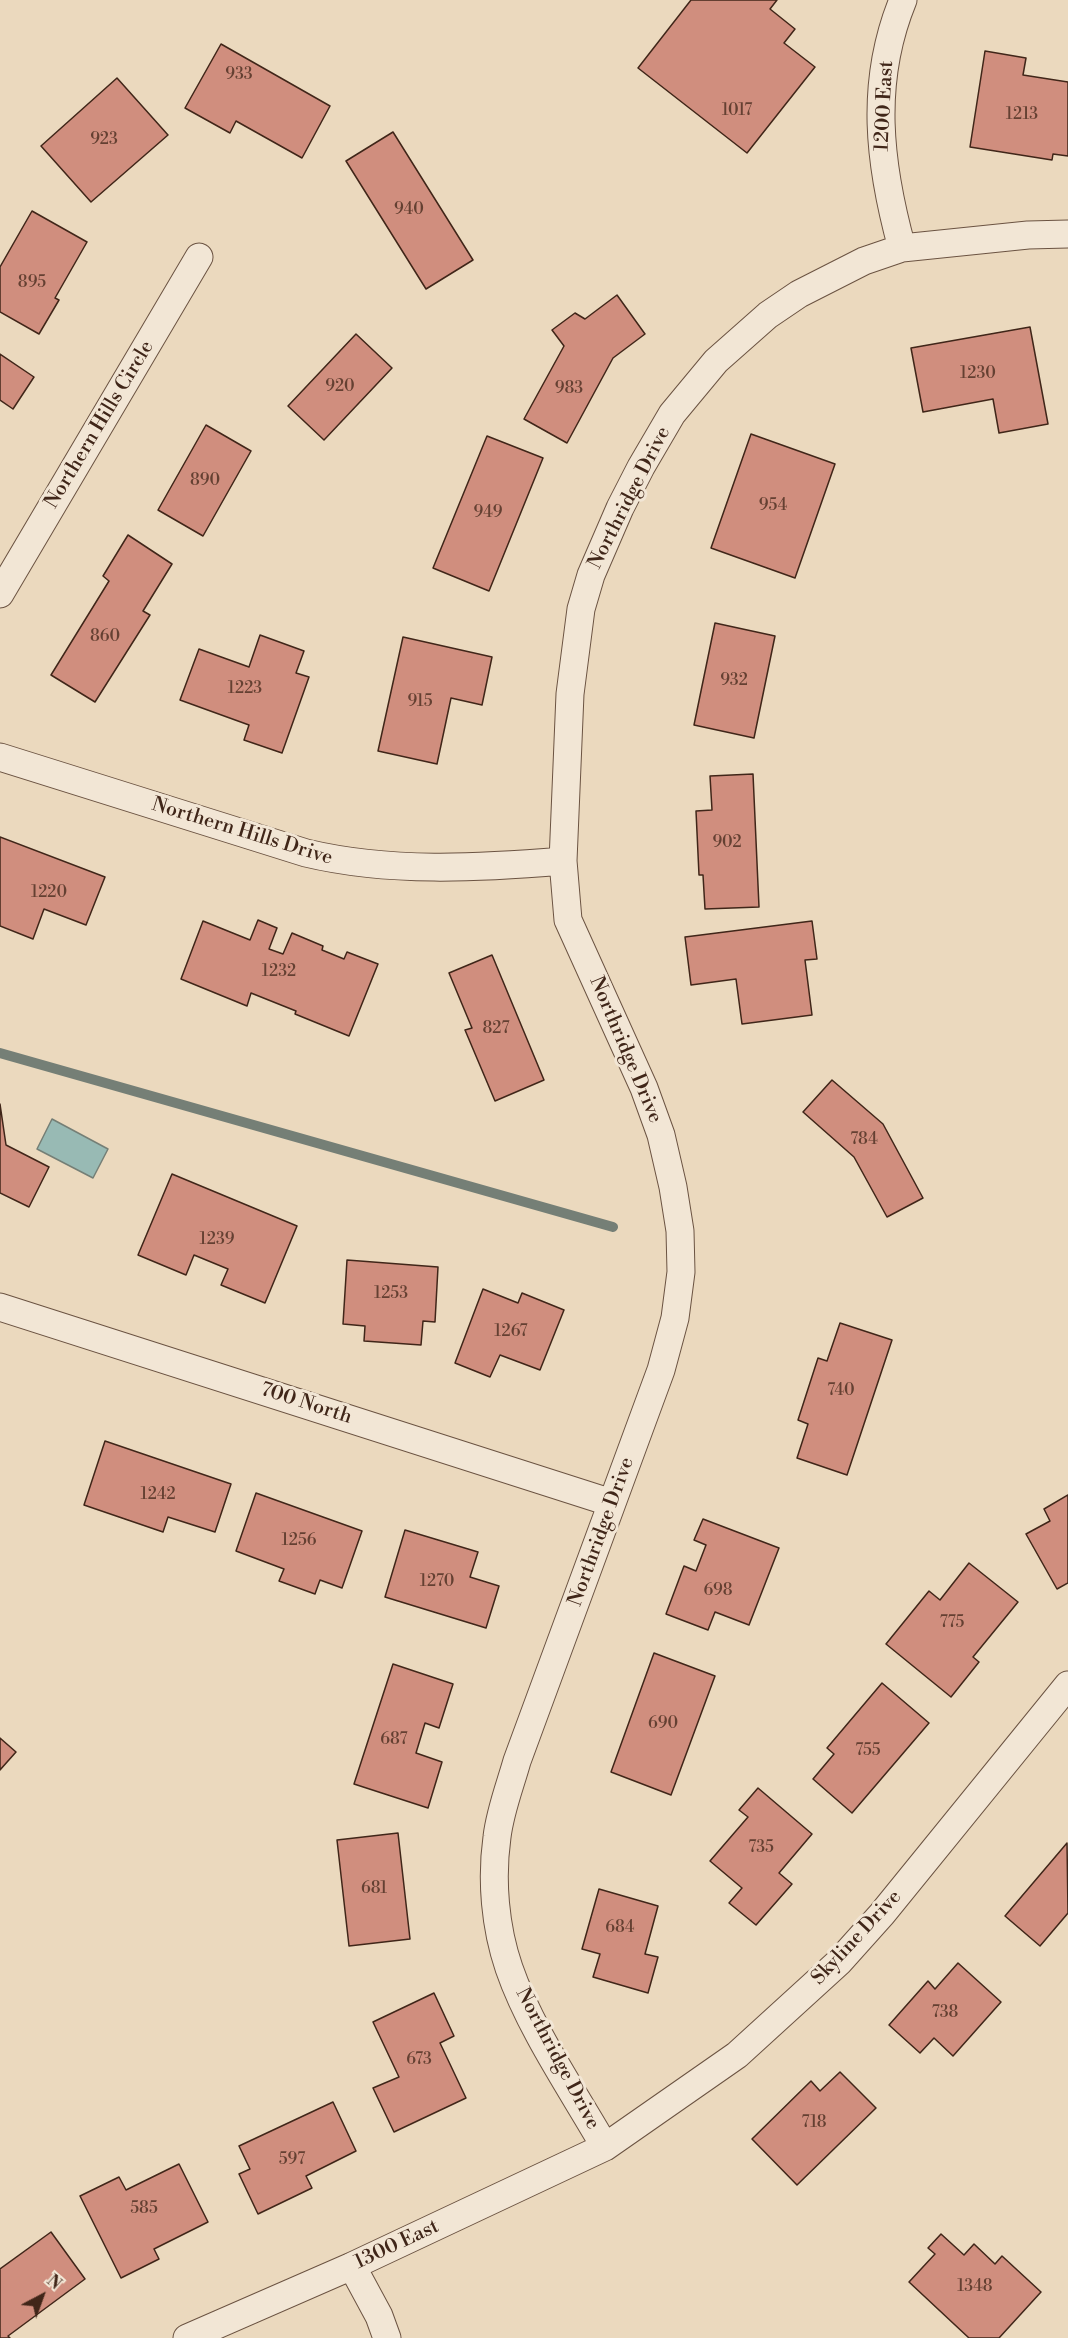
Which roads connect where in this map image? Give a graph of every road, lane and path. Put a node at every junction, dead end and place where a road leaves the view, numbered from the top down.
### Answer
1 (903, 0) edge
2 (1068, 234) edge
3 (902, 248) junction
4 (199, 257) dead end
5 (0, 594) edge
6 (0, 757) edge
7 (563, 861) junction
8 (0, 1307) edge
9 (612, 1503) junction
10 (1068, 1685) edge
11 (605, 2147) junction
12 (352, 2266) junction
13 (187, 2338) edge
14 (387, 2338) edge

1 - 3 street, 1200 East
2 - 3 street, Northridge Drive
3 - 7 street, Northridge Drive
4 - 5 street, Northern Hills Circle
6 - 7 street, Northern Hills Drive
7 - 9 street, Northridge Drive
8 - 9 street, 700 North
9 - 11 street, Northridge Drive
10 - 11 street, Skyline Drive
11 - 12 street, 1300 East
12 - 13 street, 1300 East
12 - 14 street

